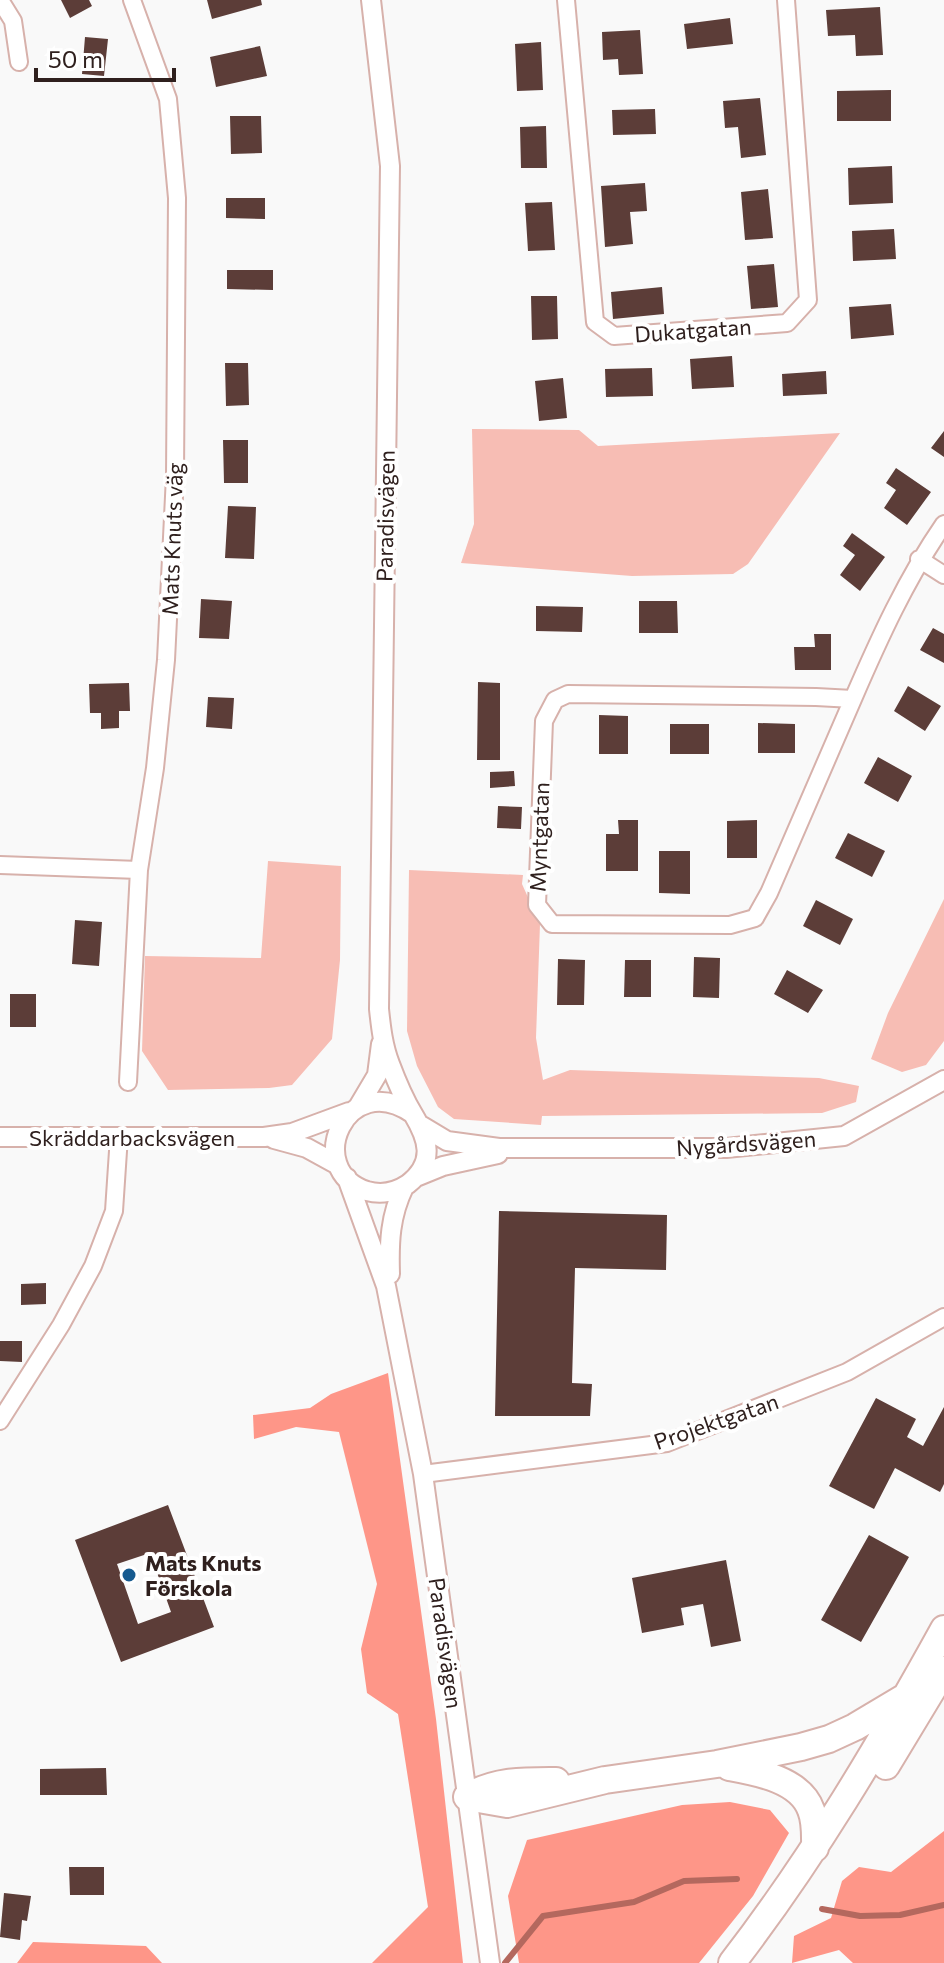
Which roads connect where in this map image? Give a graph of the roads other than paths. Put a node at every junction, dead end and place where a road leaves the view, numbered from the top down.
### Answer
1 (0, 0) edge
2 (132, 0) edge
3 (371, 0) edge
4 (566, 0) edge
5 (786, 0) edge
6 (19, 62) dead end
7 (944, 524) edge
8 (919, 559) junction
9 (944, 575) edge
10 (853, 699) junction
11 (0, 865) edge
12 (139, 870) junction
13 (382, 1033) junction
14 (944, 1080) edge
15 (128, 1082) dead end
16 (355, 1109) junction
17 (417, 1120) junction
18 (119, 1136) junction
19 (0, 1137) edge
20 (264, 1137) junction
21 (532, 1149) junction
22 (343, 1172) junction
23 (410, 1182) junction
24 (944, 1317) edge
25 (395, 1325) junction
26 (0, 1421) edge
27 (423, 1474) junction
28 (944, 1629) edge
29 (944, 1670) edge
30 (907, 1696) junction
31 (717, 1764) junction
32 (467, 1797) junction
33 (815, 1848) junction
34 (490, 1963) edge
35 (732, 1963) edge
36 (750, 1963) edge

1 - 6 street
2 - 12 street, Mats Knuts väg
3 - 13 street, Paradisvägen
4 - 5 street, Dukatgatan
7 - 8 street, Myntgatan
8 - 9 street
8 - 10 street, Myntgatan
10 - 10 street, Myntgatan
11 - 12 street
12 - 15 street, Mats Knuts väg
13 - 16 street, Paradisvägen
13 - 17 street, Paradisvägen
14 - 21 street, Nygårdsvägen
16 - 17 street
16 - 20 street, Skräddarbacksvägen
16 - 22 street
17 - 21 street, Nygårdsvägen
17 - 23 street
18 - 19 street, Skräddarbacksvägen
18 - 20 street, Skräddarbacksvägen
18 - 26 street
20 - 22 street, Skräddarbacksvägen
21 - 23 street, Nygårdsvägen
22 - 23 street
22 - 25 street, Paradisvägen
23 - 25 street, Paradisvägen
24 - 27 street, Projektgatan
25 - 27 street, Paradisvägen
27 - 32 street, Paradisvägen
28 - 30 highway
29 - 36 highway
30 - 31 highway
30 - 33 highway
31 - 32 highway
31 - 33 highway
32 - 34 street, Paradisvägen
33 - 35 highway

